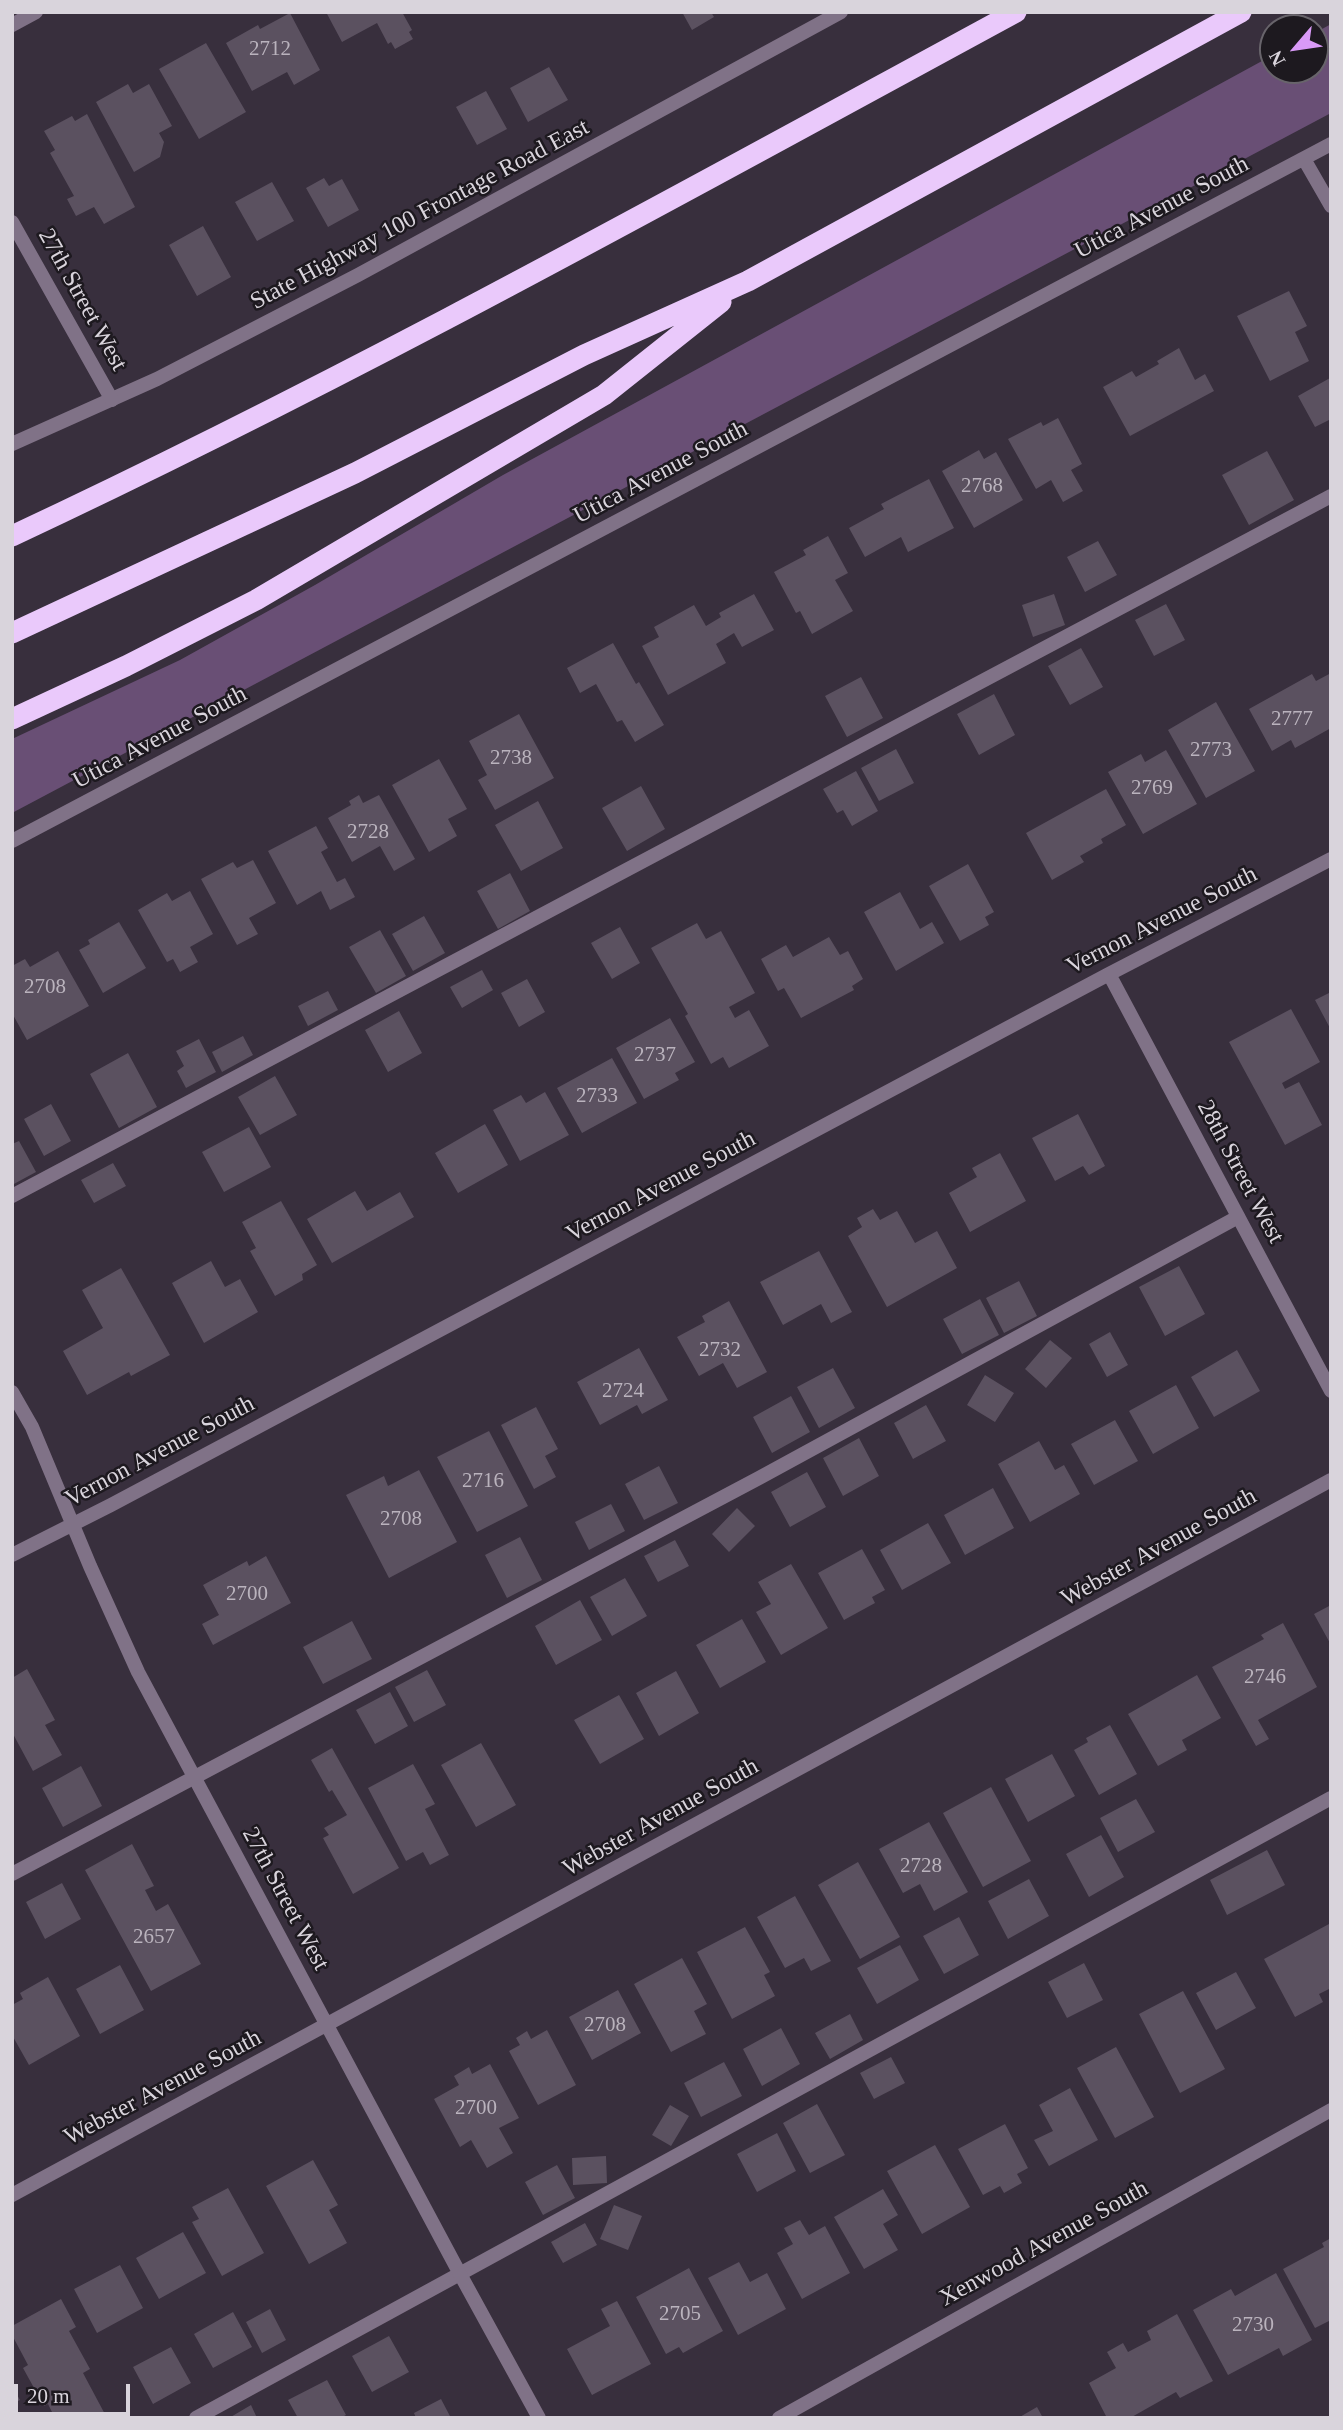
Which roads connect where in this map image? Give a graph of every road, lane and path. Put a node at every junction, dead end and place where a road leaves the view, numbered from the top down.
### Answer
1 (36, 12) edge
2 (841, 12) edge
3 (1016, 12) edge
4 (1241, 12) edge
5 (12, 25) edge
6 (1331, 144) edge
7 (1304, 159) junction
8 (1331, 206) edge
9 (12, 222) edge
10 (748, 281) junction
11 (112, 400) junction
12 (12, 444) edge
13 (1331, 496) edge
14 (12, 537) edge
15 (12, 633) edge
16 (12, 719) edge
17 (12, 841) edge
18 (1331, 859) edge
19 (1109, 974) junction
20 (12, 1196) edge
21 (1238, 1217) junction
22 (12, 1391) edge
23 (1331, 1391) edge
24 (1331, 1480) edge
25 (72, 1524) junction
26 (12, 1555) edge
27 (194, 1778) junction
28 (1331, 1798) edge
29 (12, 1874) edge
30 (327, 2026) junction
31 (1331, 2110) edge
32 (12, 2195) edge
33 (460, 2274) junction
34 (196, 2418) edge
35 (539, 2418) edge
36 (779, 2418) edge

1 - 5 street
2 - 11 street, State Highway 100 Frontage Road East
3 - 14 highway
4 - 10 highway
6 - 7 street, Utica Avenue South
7 - 8 street
7 - 17 street, Utica Avenue South
9 - 11 street, 27th Street West
10 - 15 highway
10 - 16 highway
11 - 12 street, State Highway 100 Frontage Road East
13 - 20 street
18 - 19 street, Vernon Avenue South
19 - 21 street, 28th Street West
19 - 25 street, Vernon Avenue South
21 - 23 street, 28th Street West
21 - 27 street
22 - 25 street, 27th Street West
24 - 30 street, Webster Avenue South
25 - 26 street, Vernon Avenue South
25 - 27 street, 27th Street West
27 - 29 street
27 - 30 street, 27th Street West
28 - 33 street
30 - 32 street, Webster Avenue South
30 - 33 street, 27th Street West
31 - 36 street, Xenwood Avenue South
33 - 34 street
33 - 35 street, 27th Street West

